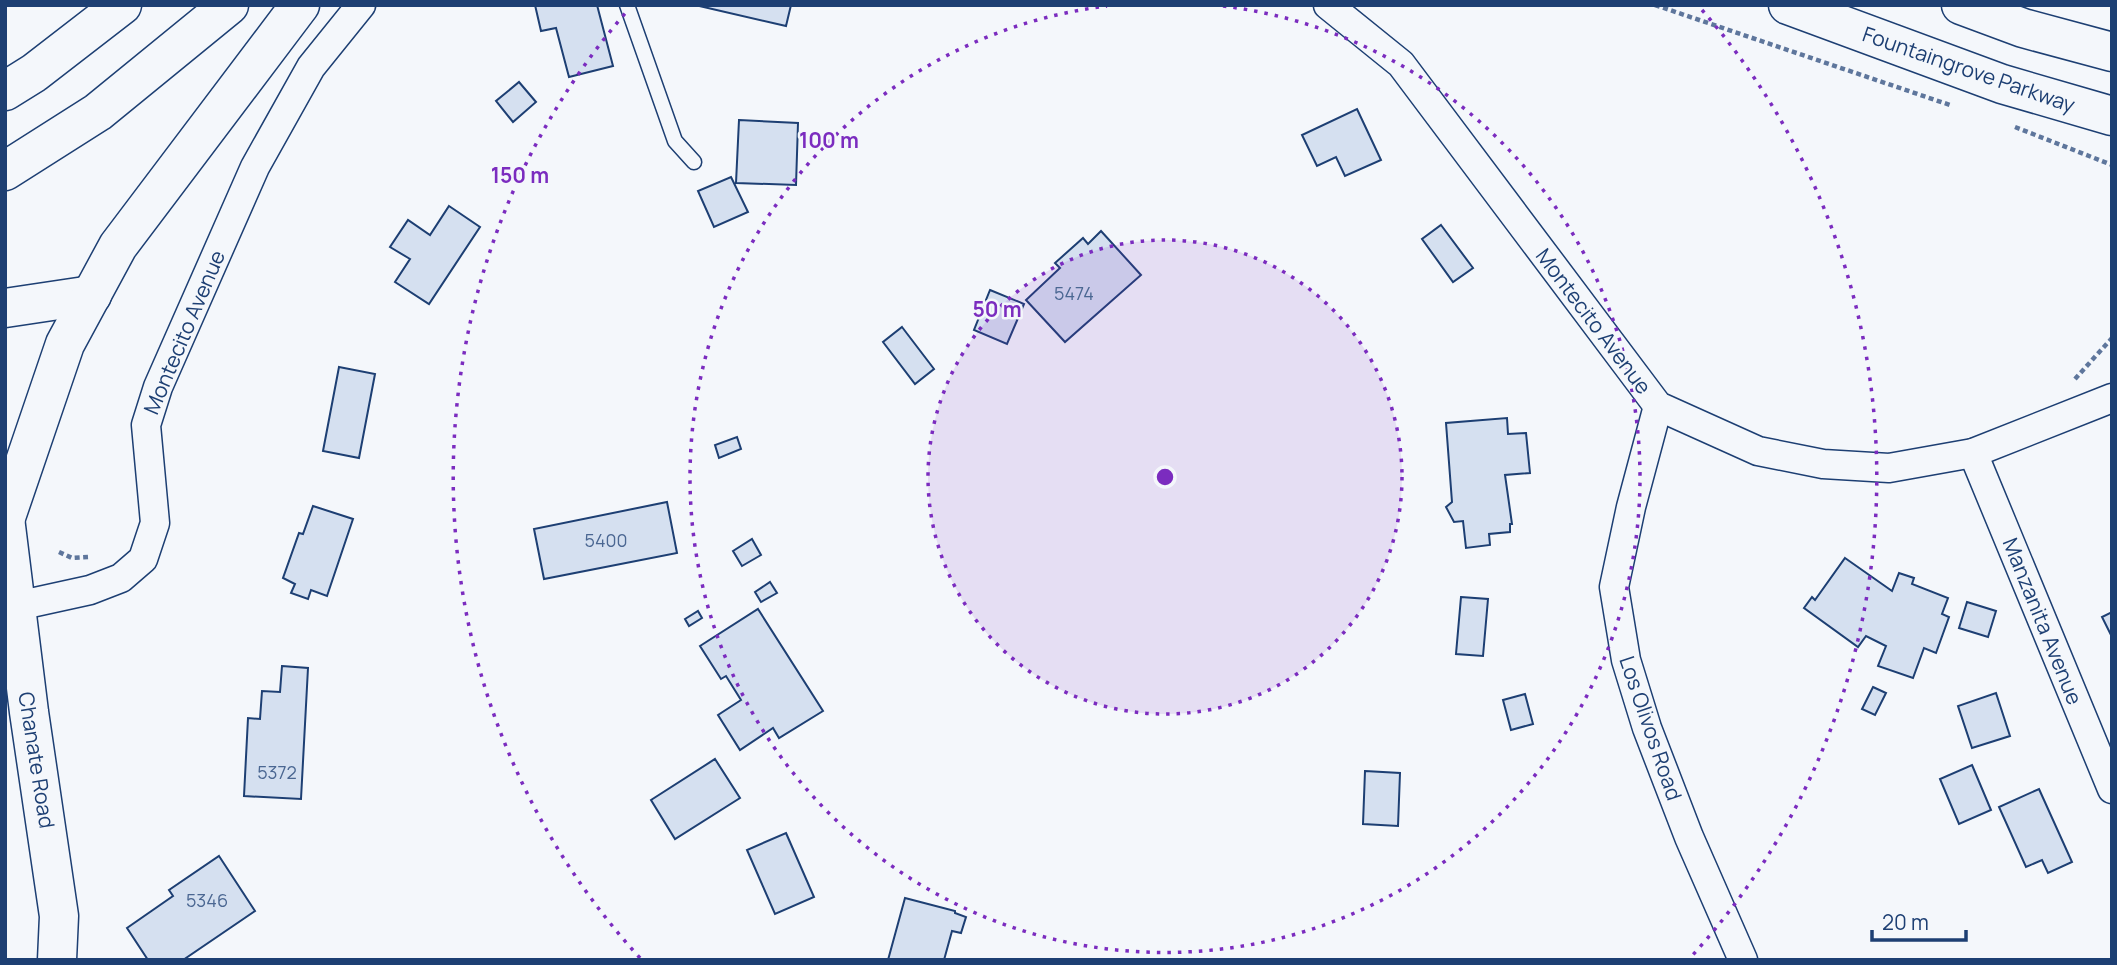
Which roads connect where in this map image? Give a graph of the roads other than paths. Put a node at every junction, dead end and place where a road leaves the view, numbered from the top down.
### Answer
1 (122, 5) edge
2 (229, 5) edge
3 (300, 5) edge
4 (361, 5) edge
5 (627, 5) edge
6 (1328, 5) edge
7 (1788, 5) edge
8 (1961, 5) edge
9 (2112, 52) edge
10 (5, 91) edge
11 (2112, 116) edge
12 (694, 162) dead end
13 (5, 171) edge
14 (92, 295) junction
15 (5, 308) edge
16 (2112, 398) edge
17 (1658, 406) junction
18 (1973, 453) junction
19 (5, 519) edge
20 (17, 606) junction
21 (2112, 789) edge
22 (57, 960) edge
23 (1743, 960) edge

1 - 10 main road
2 - 13 main road
3 - 14 main road
4 - 20 street, Montecito Avenue
5 - 12 lane
6 - 17 street, Montecito Avenue
7 - 11 main road, Fountaingrove Parkway
8 - 9 main road
14 - 15 main road
14 - 19 main road
16 - 18 street, Montecito Avenue
17 - 18 street, Montecito Avenue
17 - 23 street, Los Olivos Road
18 - 21 street, Manzanita Avenue
19 - 20 main road, Chanate Road
20 - 22 main road, Chanate Road

